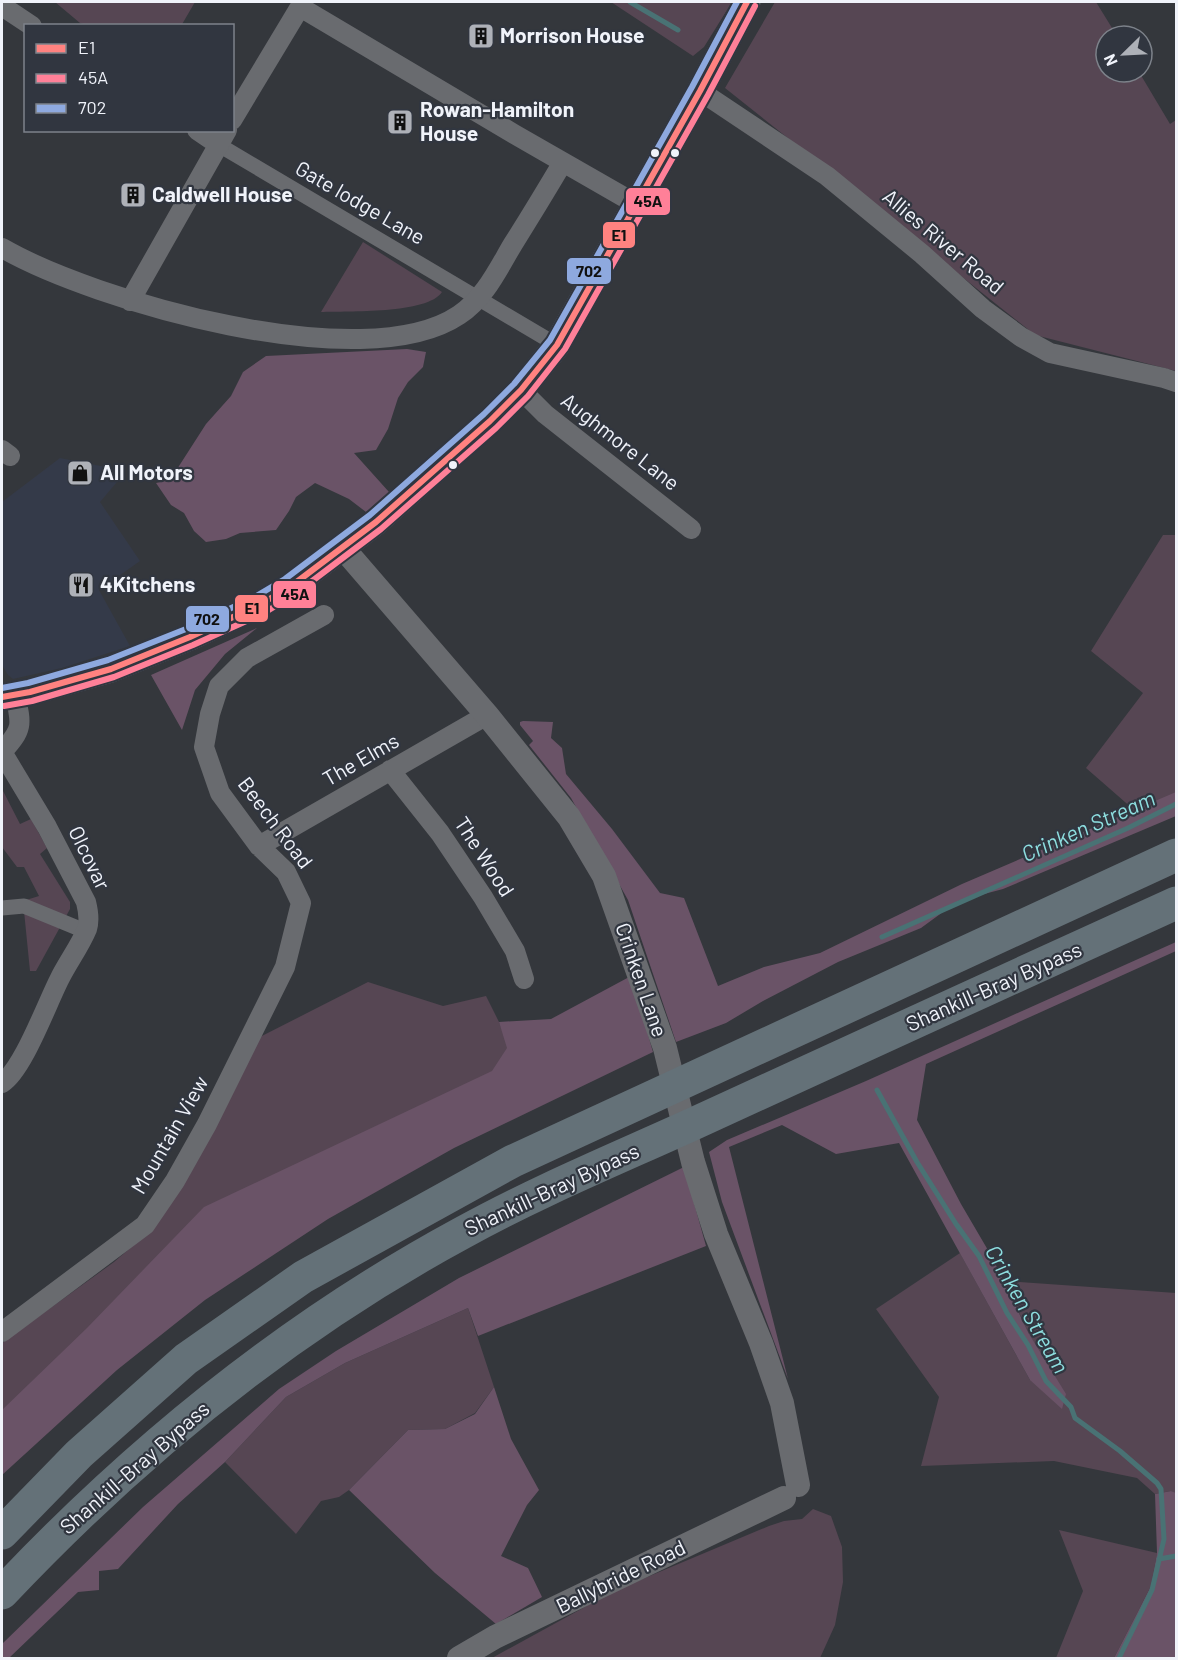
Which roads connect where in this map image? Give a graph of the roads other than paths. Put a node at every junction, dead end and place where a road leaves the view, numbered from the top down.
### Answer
1 (747, 2) edge
2 (302, 4) edge
3 (2, 6) edge
4 (29, 24) edge
5 (700, 91) junction
6 (234, 117) edge
7 (202, 132) edge
8 (223, 138) edge
9 (563, 162) junction
10 (636, 204) junction
11 (2, 248) edge
12 (480, 298) junction
13 (130, 300) junction
14 (557, 345) junction
15 (1176, 382) edge
16 (521, 390) junction
17 (691, 529) dead end
18 (343, 548) junction
19 (324, 615) dead end
20 (8, 696) edge
21 (487, 715) junction
22 (2, 752) edge
23 (390, 770) junction
24 (259, 846) junction
25 (1176, 855) edge
26 (301, 903) joint
27 (1176, 903) edge
28 (2, 908) edge
29 (86, 931) junction
30 (524, 979) dead end
31 (2, 1083) edge
32 (2, 1332) edge
33 (791, 1492) joint
34 (2, 1533) edge
35 (2, 1593) edge
36 (459, 1659) edge

1 - 5 main road
2 - 6 street
2 - 9 street
3 - 4 street
5 - 10 main road
5 - 15 street, Allies River Road
7 - 8 street
8 - 12 street, Gate lodge Lane
8 - 13 street
9 - 10 street
9 - 12 street
10 - 14 main road
11 - 13 street
12 - 13 street
12 - 14 street, Gate lodge Lane
14 - 16 main road
16 - 17 street, Aughmore Lane
16 - 18 main road
18 - 20 main road
18 - 21 street, Crinken Lane
19 - 24 street, Beech Road
20 - 22 street, Olcovar
21 - 23 street, The Elms
21 - 33 street, Crinken Lane
22 - 29 street, Olcovar
23 - 24 street, The Elms
23 - 30 street, The Wood
24 - 26 street, Beech Road
25 - 34 highway, Shankill-Bray Bypass
26 - 32 street, Mountain View
27 - 35 highway, Shankill-Bray Bypass
28 - 29 street
29 - 31 street, Olcovar
33 - 36 street, Ballybride Road

